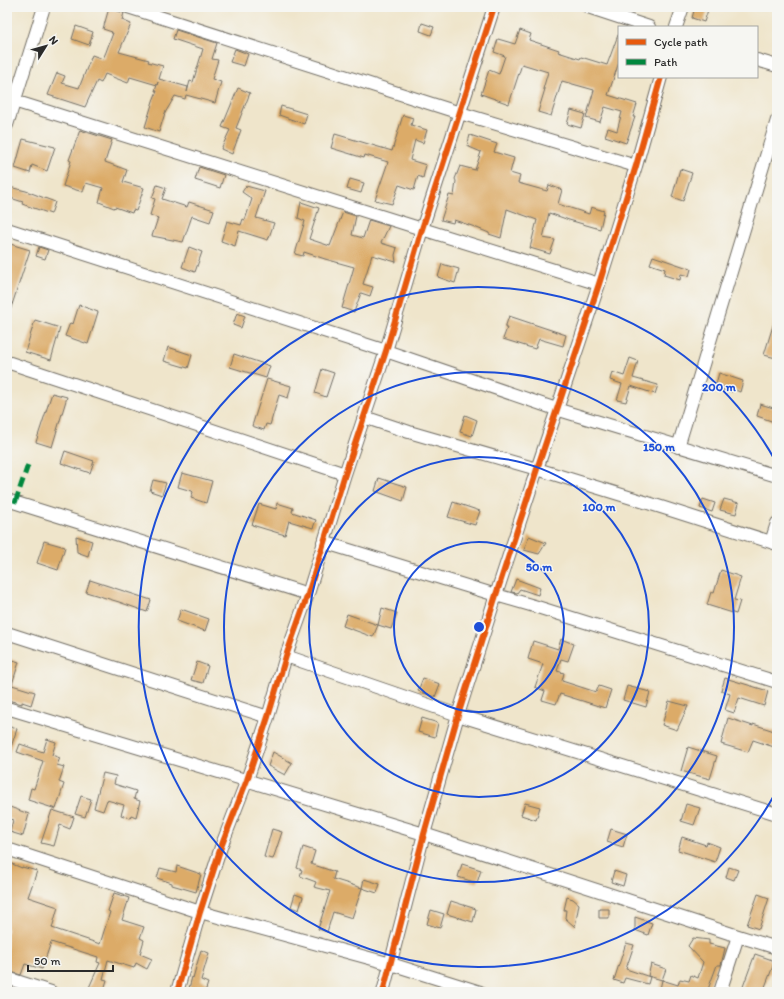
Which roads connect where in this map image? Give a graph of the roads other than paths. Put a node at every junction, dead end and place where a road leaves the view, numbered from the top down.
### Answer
1 (44, 7) edge
2 (128, 7) edge
3 (494, 7) edge
4 (588, 7) edge
5 (683, 7) edge
6 (646, 26) edge
7 (676, 26) edge
8 (758, 60) edge
9 (777, 66) edge
10 (661, 78) edge
11 (14, 101) junction
12 (460, 113) junction
13 (777, 120) edge
14 (7, 125) edge
15 (636, 166) junction
16 (7, 229) edge
17 (422, 229) junction
18 (599, 284) junction
19 (386, 351) junction
20 (7, 362) edge
21 (556, 409) junction
22 (364, 417) junction
23 (678, 447) junction
24 (537, 469) junction
25 (345, 474) junction
26 (777, 476) edge
27 (7, 500) edge
28 (777, 523) edge
29 (323, 542) junction
30 (774, 543) edge
31 (308, 594) junction
32 (496, 595) junction
33 (7, 633) edge
34 (286, 656) junction
35 (777, 682) edge
36 (7, 708) edge
37 (458, 715) junction
38 (268, 717) junction
39 (247, 780) junction
40 (777, 814) edge
41 (424, 834) junction
42 (7, 849) edge
43 (200, 912) junction
44 (738, 936) junction
45 (777, 948) edge
46 (390, 964) junction
47 (7, 978) edge
48 (51, 992) edge
49 (177, 992) edge
50 (383, 992) edge
51 (480, 992) edge
52 (720, 992) edge

1 - 11 street
2 - 12 street
3 - 12 street
4 - 6 street
5 - 7 street
8 - 9 street
10 - 15 street
11 - 14 street
11 - 17 street
12 - 15 street
12 - 17 street
13 - 23 street
15 - 18 street
16 - 19 street
17 - 18 street
17 - 19 street
18 - 21 street
19 - 21 street
19 - 22 street
20 - 25 street
21 - 23 street
21 - 24 street
22 - 24 street
22 - 25 street
23 - 26 street
24 - 30 street
24 - 32 street
25 - 29 street
27 - 31 street
28 - 30 street
29 - 31 street
29 - 32 street
31 - 34 street
32 - 35 street
32 - 37 street
33 - 38 street
34 - 37 street
34 - 38 street
36 - 39 street
37 - 40 street
37 - 41 street
38 - 39 street
39 - 41 street
39 - 43 street
41 - 44 street
41 - 46 street
42 - 43 street
43 - 46 street
43 - 49 street
44 - 45 street
44 - 52 street
46 - 50 street
46 - 51 street
47 - 48 street

